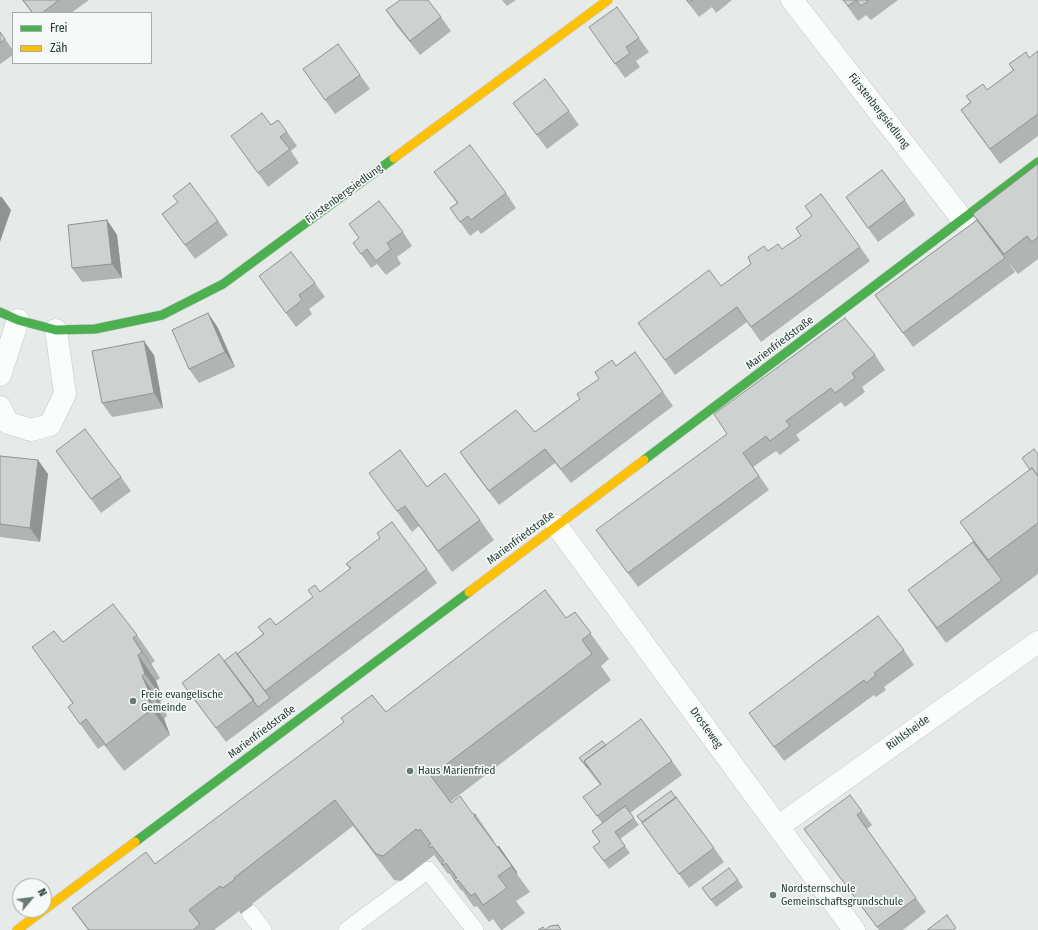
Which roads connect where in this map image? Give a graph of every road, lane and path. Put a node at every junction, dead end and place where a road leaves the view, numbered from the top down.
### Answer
1 (608, 0) edge
2 (795, 1) edge
3 (1038, 162) edge
4 (963, 220) junction
5 (9, 316) edge
6 (56, 330) junction
7 (0, 375) edge
8 (0, 407) edge
9 (557, 526) junction
10 (1038, 642) edge
11 (779, 826) junction
12 (250, 913) dead end
13 (17, 930) edge
14 (263, 930) edge
15 (347, 930) edge
16 (475, 930) edge
17 (854, 930) edge

1 - 6 street, Fürstenbergsiedlung
2 - 4 street, Fürstenbergsiedlung
3 - 4 street, Marienfriedstraße
4 - 9 street, Marienfriedstraße
5 - 6 street, Fürstenbergsiedlung
5 - 7 street, Fürstenbergsiedlung
6 - 8 street
9 - 11 street, Drosteweg
9 - 13 street, Marienfriedstraße
10 - 11 street, Rühlsheide
11 - 17 street, Drosteweg
12 - 14 lane
15 - 16 lane

